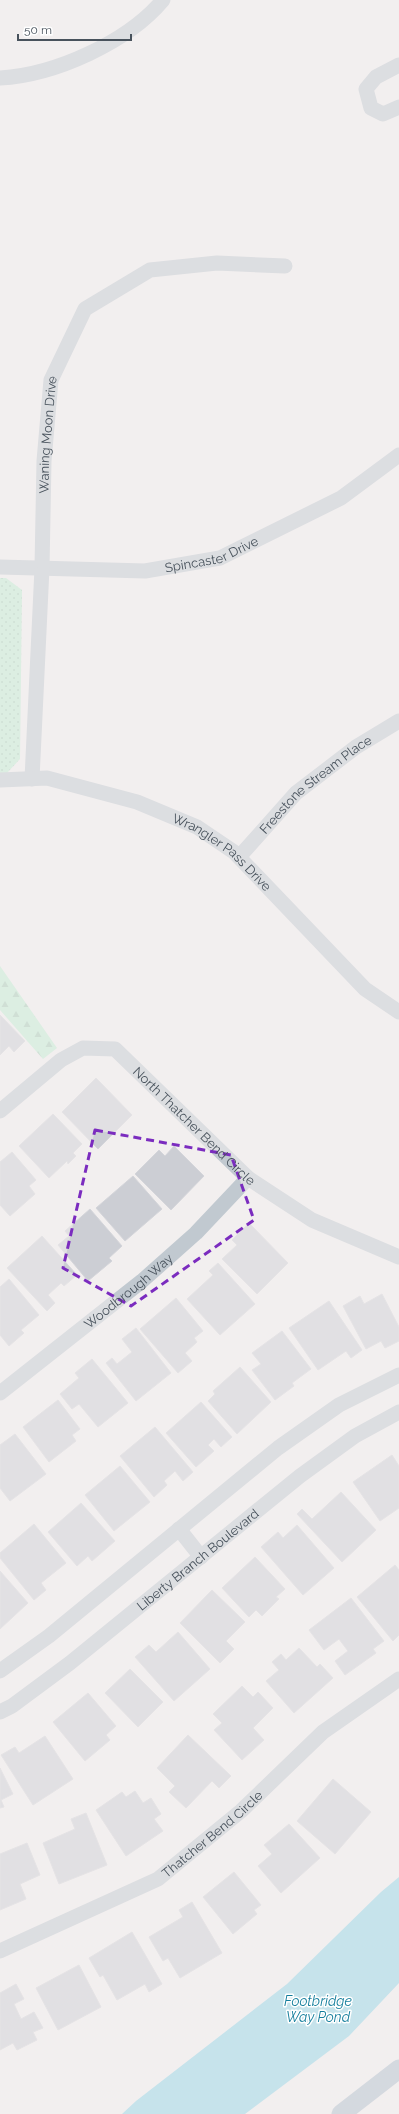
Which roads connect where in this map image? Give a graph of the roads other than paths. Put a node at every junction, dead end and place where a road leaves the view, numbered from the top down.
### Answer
1 (163, 0) edge
2 (399, 65) edge
3 (0, 78) edge
4 (399, 107) edge
5 (285, 266) dead end
6 (399, 455) edge
7 (0, 567) edge
8 (42, 568) junction
9 (399, 721) edge
10 (32, 779) junction
11 (0, 780) edge
12 (239, 857) junction
13 (399, 1012) edge
14 (0, 1111) edge
15 (248, 1178) junction
16 (399, 1257) edge
17 (399, 1375) edge
18 (0, 1393) edge
19 (399, 1412) edge
20 (179, 1529) junction
21 (201, 1557) junction
22 (0, 1671) edge
23 (399, 1679) edge
24 (0, 1712) edge
25 (0, 1951) edge
26 (399, 2069) edge
27 (341, 2114) edge

1 - 3 street
2 - 4 street
5 - 8 street, Waning Moon Drive
6 - 8 street, Spincaster Drive
7 - 8 street, Spincaster Drive
8 - 10 street, Waning Moon Drive
9 - 12 street, Freestone Stream Place
10 - 11 street, Wrangler Pass Drive
10 - 12 street, Wrangler Pass Drive
12 - 13 street, Wrangler Pass Drive
14 - 15 street, North Thatcher Bend Circle
15 - 16 street, North Thatcher Bend Circle
15 - 18 street, Woodbrough Way
17 - 20 street
19 - 21 street, Liberty Branch Boulevard
20 - 21 street
20 - 22 street
21 - 24 street, Liberty Branch Boulevard
23 - 25 street, Thatcher Bend Circle
26 - 27 main road

